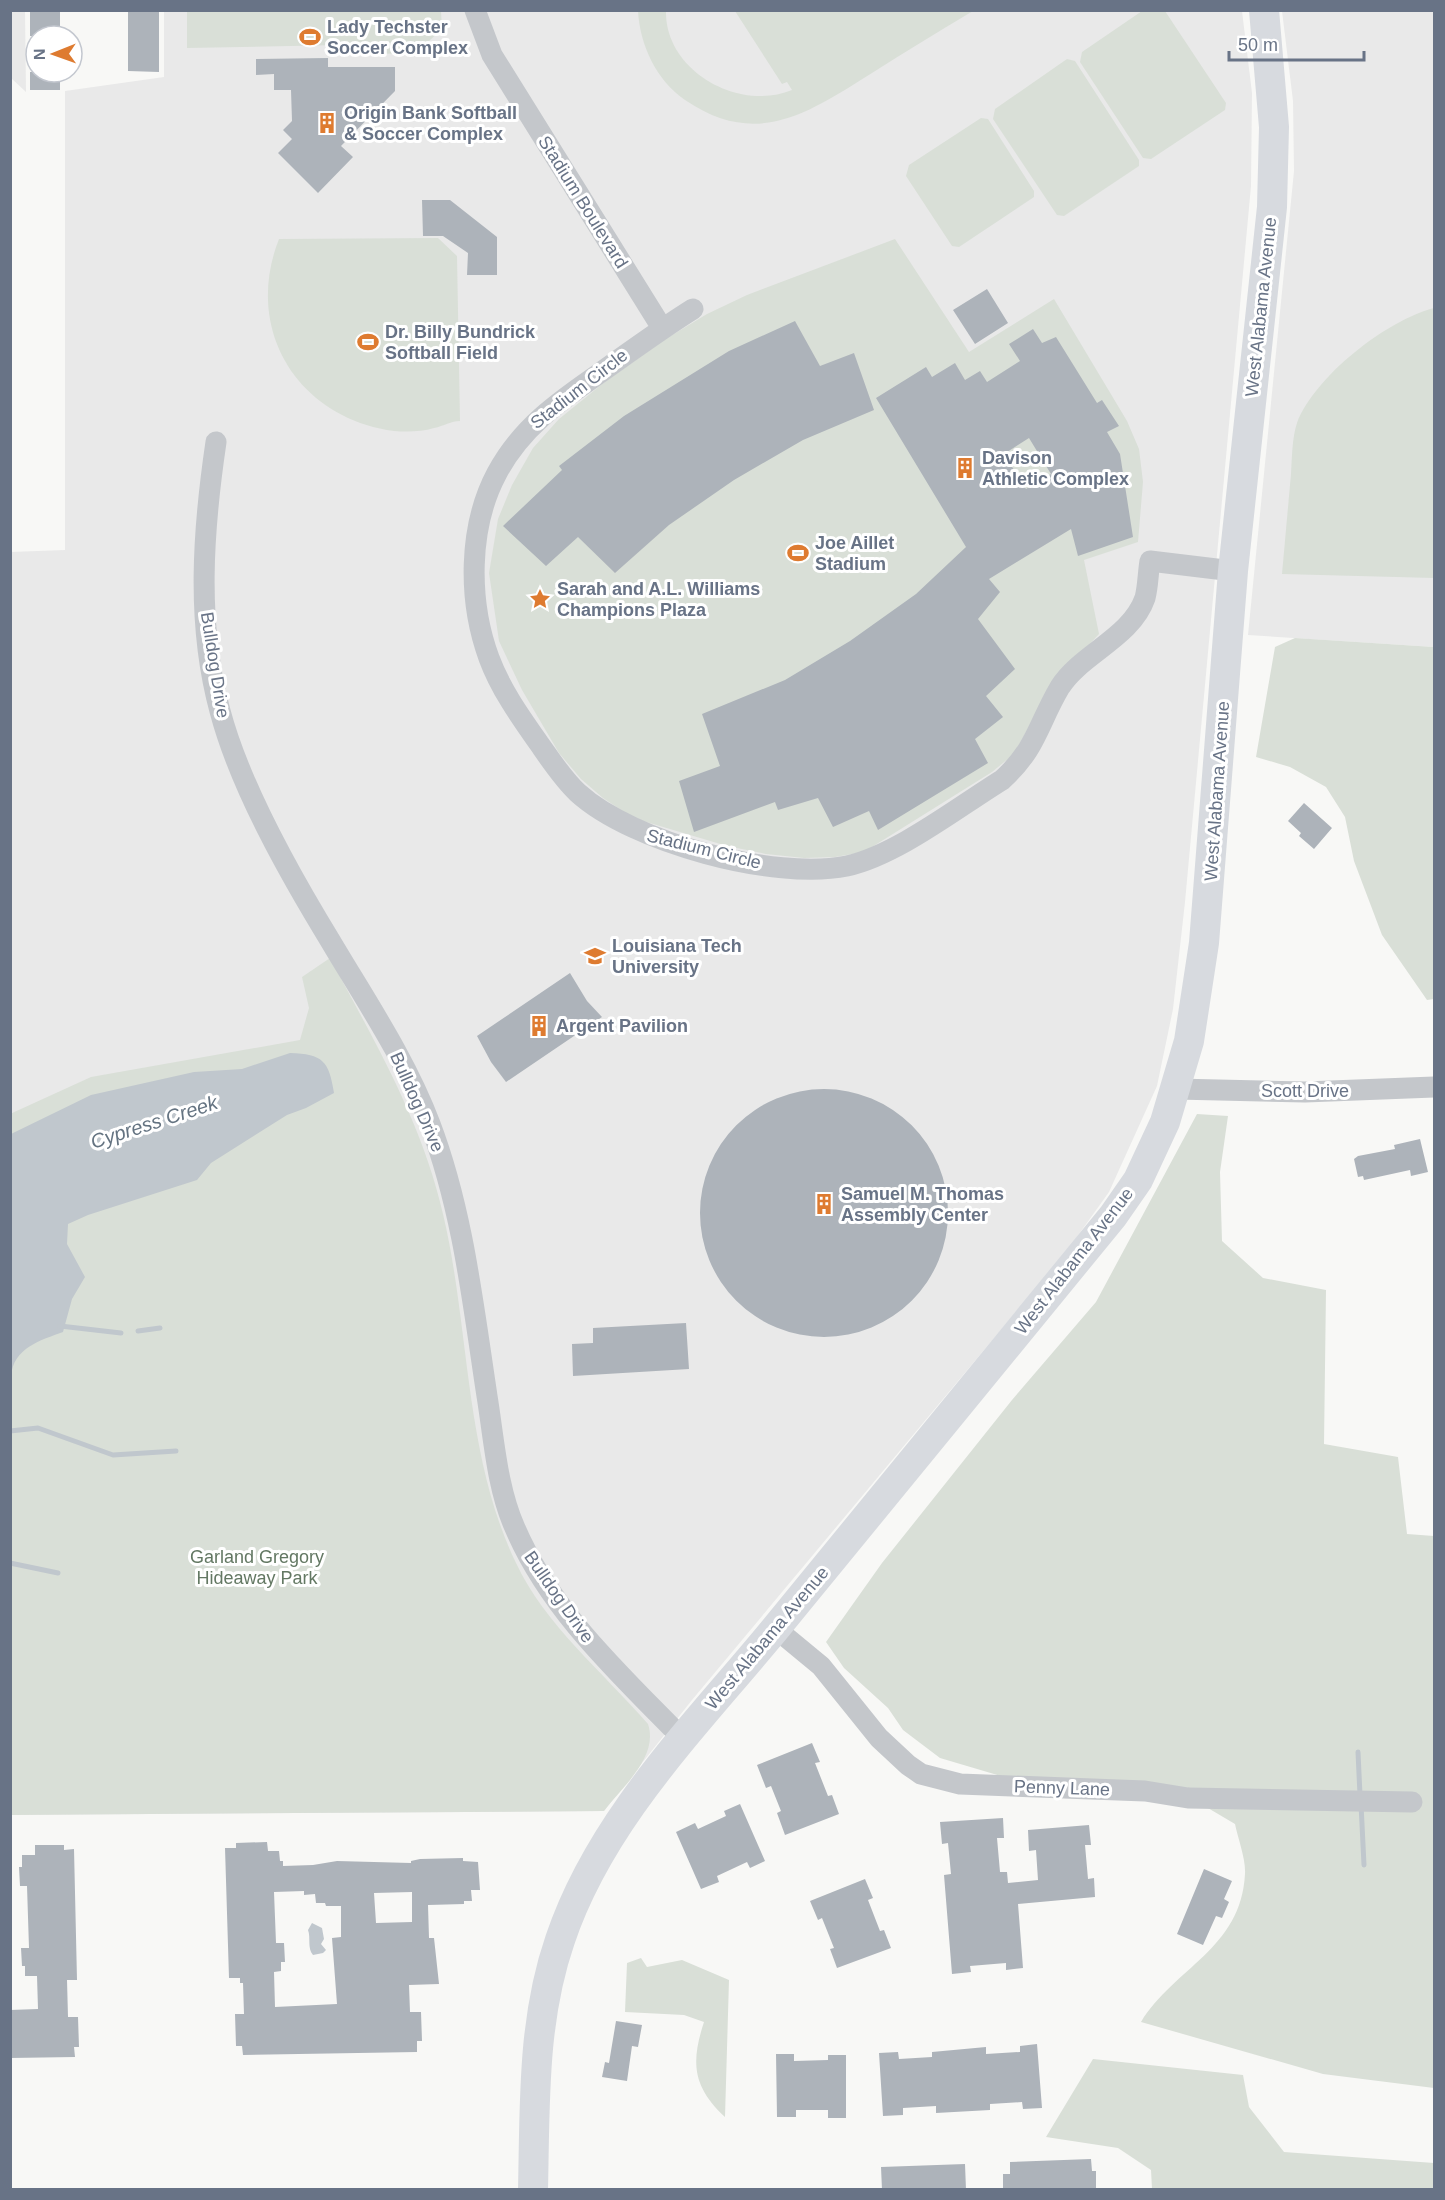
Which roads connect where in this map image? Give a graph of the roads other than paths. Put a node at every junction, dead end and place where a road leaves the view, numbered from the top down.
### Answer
1 (475, 10) edge
2 (1263, 10) edge
3 (693, 309) dead end
4 (662, 328) junction
5 (216, 442) dead end
6 (1233, 572) junction
7 (1434, 1088) edge
8 (1176, 1089) junction
9 (775, 1628) junction
10 (683, 1739) junction
11 (1412, 1802) dead end
12 (533, 2190) edge

1 - 4 street, Stadium Boulevard
2 - 6 main road, West Alabama Avenue
3 - 4 street, Stadium Circle
4 - 6 street, Stadium Circle
5 - 10 street, Bulldog Drive
6 - 8 main road, West Alabama Avenue
7 - 8 street, Scott Drive
8 - 9 main road, West Alabama Avenue
9 - 10 main road, West Alabama Avenue
9 - 11 street, Penny Lane
10 - 12 main road, West Alabama Avenue

